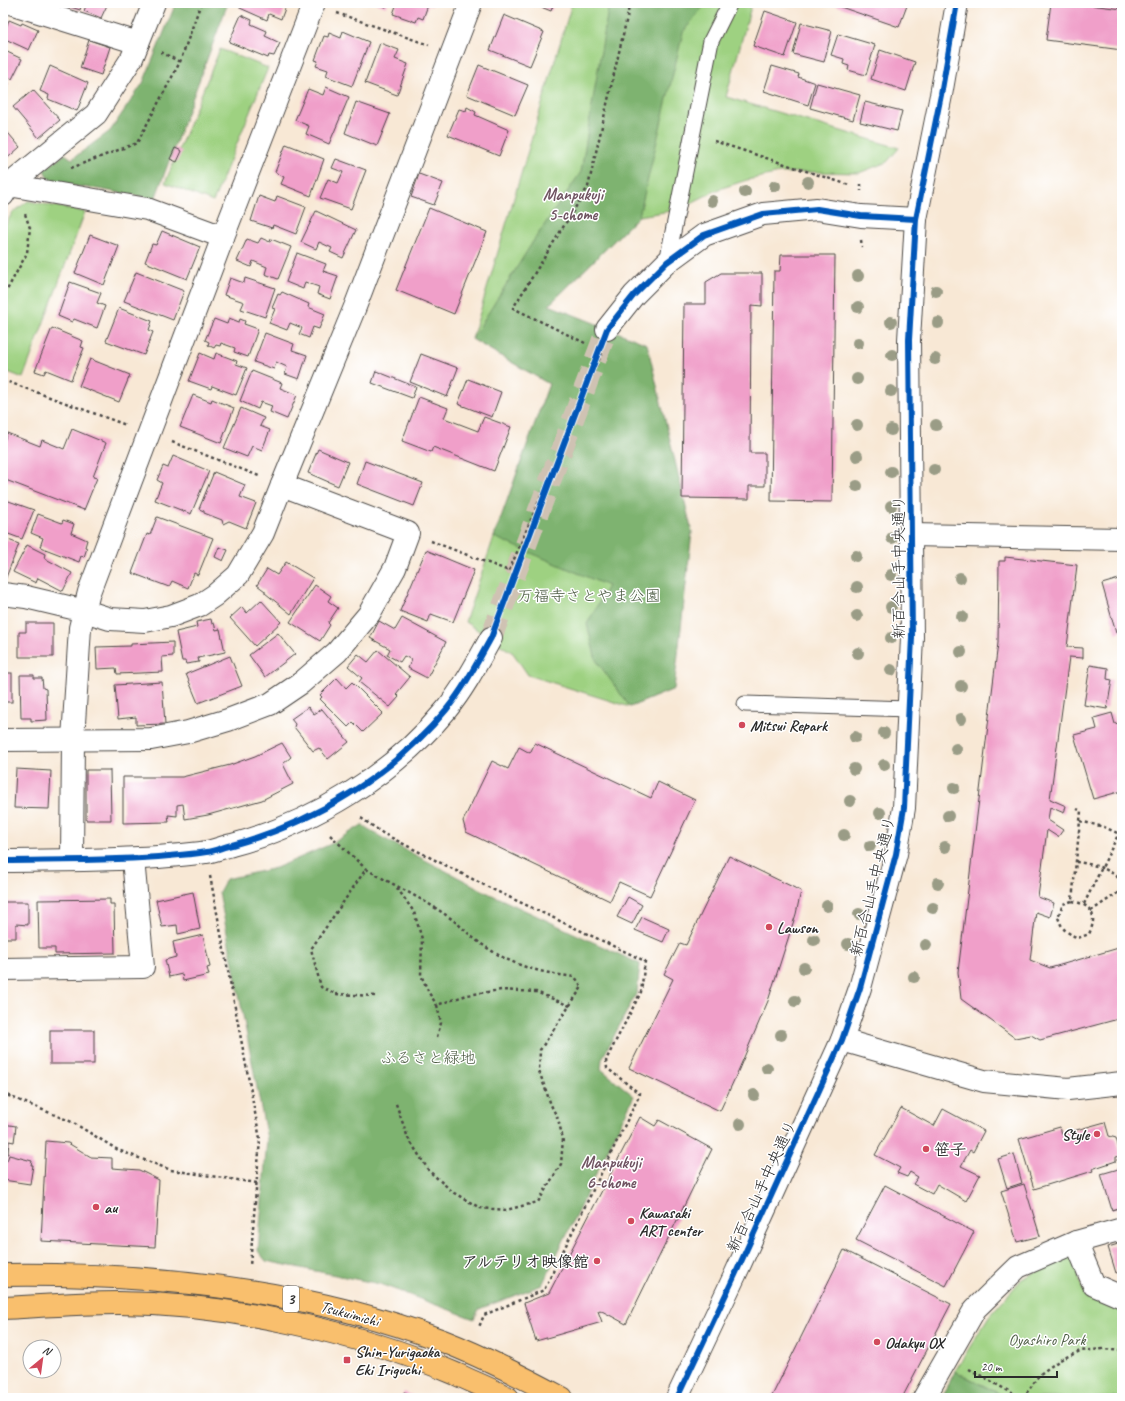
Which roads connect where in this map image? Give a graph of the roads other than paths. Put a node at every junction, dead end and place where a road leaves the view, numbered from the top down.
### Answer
1 (10, 3) edge
2 (154, 3) edge
3 (470, 3) edge
4 (730, 3) edge
5 (957, 3) edge
6 (314, 4) edge
7 (138, 43) junction
8 (5, 188) edge
9 (916, 219) junction
10 (224, 237) junction
11 (667, 262) junction
12 (607, 329) tunnel mouth
13 (282, 485) junction
14 (911, 536) junction
15 (1122, 539) edge
16 (3, 594) edge
17 (85, 611) junction
18 (491, 638) tunnel mouth
19 (745, 704) dead end
20 (909, 709) junction
21 (73, 739) junction
22 (3, 740) edge
23 (133, 859) junction
24 (72, 860) junction
25 (3, 861) edge
26 (3, 970) edge
27 (842, 1040) junction
28 (1122, 1083) edge
29 (1122, 1229) edge
30 (1076, 1242) junction
31 (3, 1275) edge
32 (1122, 1297) edge
33 (3, 1308) edge
34 (508, 1398) edge
35 (562, 1398) edge
36 (677, 1398) edge
37 (924, 1398) edge

1 - 7 street
2 - 7 street
3 - 13 street
4 - 11 lane
5 - 9 street, 新百合山手中央通り
6 - 10 street
7 - 8 street
8 - 10 street
9 - 11 street
9 - 14 street, 新百合山手中央通り
10 - 17 street
11 - 12 street
13 - 17 street
13 - 21 street
14 - 15 street
14 - 20 street, 新百合山手中央通り
16 - 17 street
17 - 21 street
18 - 23 street
19 - 20 lane
20 - 27 street, 新百合山手中央通り
21 - 22 street
21 - 24 street
23 - 24 street
23 - 26 street
24 - 25 street
27 - 28 street
27 - 36 street, 新百合山手中央通り
29 - 30 street
30 - 32 street
30 - 37 street
31 - 35 main road, Tsukuimichi / 3
33 - 34 main road, Tsukuimichi / 3

